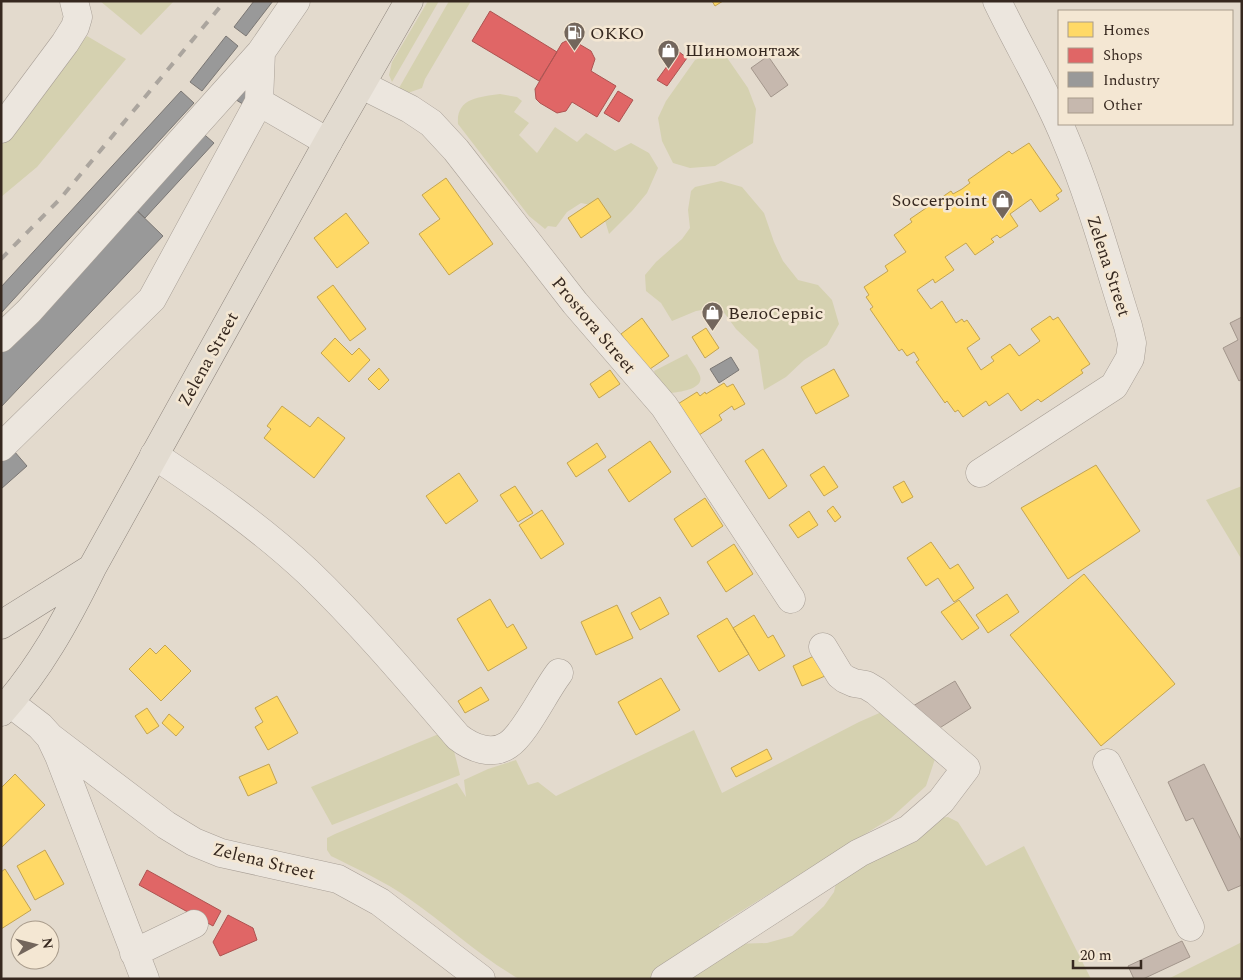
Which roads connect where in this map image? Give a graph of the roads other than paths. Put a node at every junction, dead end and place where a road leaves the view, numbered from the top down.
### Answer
1 (74, 1) edge
2 (296, 1) edge
3 (409, 1) edge
4 (997, 1) edge
5 (261, 52) junction
6 (362, 84) junction
7 (259, 102) junction
8 (1058, 123) edge
9 (1059, 125) edge
10 (1, 129) edge
11 (328, 142) junction
12 (1, 338) edge
13 (1, 447) edge
14 (154, 455) junction
15 (980, 473) dead end
16 (92, 568) junction
17 (791, 600) dead end
18 (1, 625) edge
19 (822, 647) dead end
20 (559, 673) dead end
21 (6, 708) edge
22 (50, 737) junction
23 (1106, 763) dead end
24 (194, 924) dead end
25 (1190, 927) dead end
26 (134, 953) junction
27 (145, 979) edge
28 (481, 979) edge
29 (664, 979) edge

1 - 10 street
2 - 5 street
3 - 6 main road, Zelena Street
4 - 8 street, Zelena Street
5 - 7 street
5 - 12 street
6 - 11 main road, Zelena Street
6 - 17 street, Prostora Street
7 - 11 street
7 - 13 street
9 - 15 street, Zelena Street
11 - 14 main road, Zelena Street
14 - 16 main road, Zelena Street
14 - 20 street
16 - 18 main road
16 - 21 main road, Zelena Street
19 - 29 street
21 - 22 street, Zelena Street
22 - 26 street
22 - 28 street, Zelena Street
23 - 25 street
24 - 26 street
26 - 27 street

